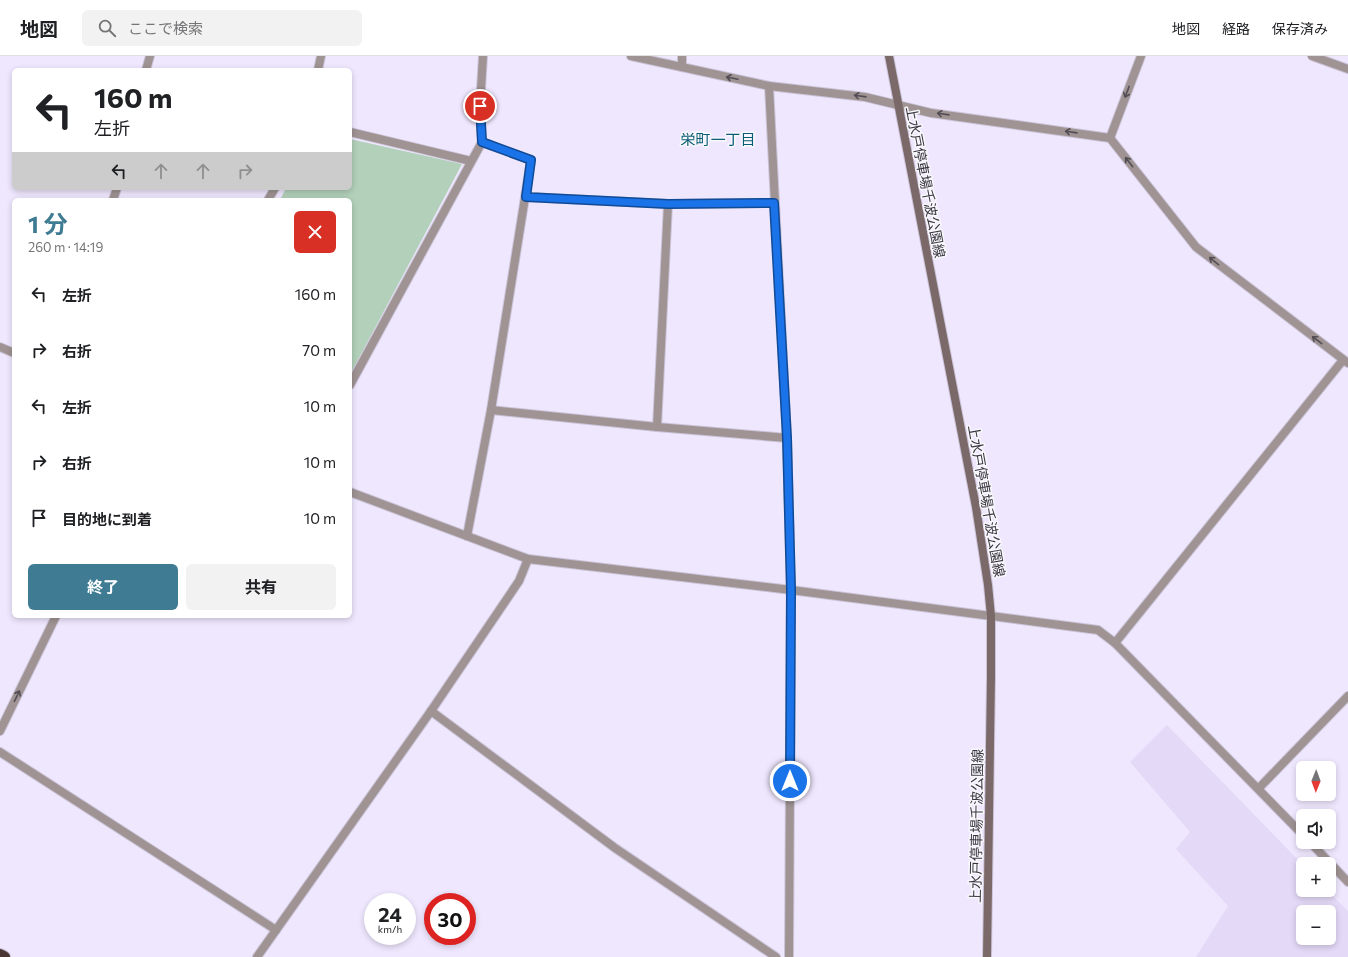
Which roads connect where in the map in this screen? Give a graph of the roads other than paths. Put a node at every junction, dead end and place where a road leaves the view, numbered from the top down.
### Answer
1 (150, 56) edge
2 (320, 56) edge
3 (484, 56) edge
4 (631, 56) edge
5 (682, 56) edge
6 (889, 56) edge
7 (1141, 56) edge
8 (1312, 56) edge
9 (147, 68) edge
10 (318, 68) edge
11 (682, 68) junction
12 (1348, 69) edge
13 (769, 86) junction
14 (898, 105) junction
15 (352, 132) edge
16 (1110, 138) junction
17 (482, 142) junction
18 (471, 161) junction
19 (526, 197) junction
20 (774, 203) junction
21 (668, 204) junction
22 (0, 347) edge
23 (12, 352) edge
24 (1346, 361) edge
25 (352, 381) edge
26 (491, 410) junction
27 (657, 427) junction
28 (787, 438) junction
29 (352, 493) edge
30 (468, 536) junction
31 (528, 559) junction
32 (791, 590) junction
33 (991, 616) junction
34 (55, 618) edge
35 (1115, 643) junction
36 (1348, 696) edge
37 (431, 711) junction
38 (0, 731) edge
39 (0, 752) edge
40 (1258, 788) junction
41 (1296, 828) edge
42 (1317, 849) edge
43 (1348, 882) edge
44 (276, 930) junction
45 (0, 955) edge
46 (4, 957) edge
47 (257, 957) edge
48 (776, 957) edge
49 (790, 957) edge
50 (987, 957) edge

1 - 9 street
2 - 10 street
3 - 17 street
4 - 11 street
5 - 11 street
6 - 14 main road, 上水戸停車場千波公園線
7 -> 16 street
8 - 12 street
13 -> 11 street
14 -> 13 street
13 - 20 street
16 -> 14 street
14 - 33 main road, 上水戸停車場千波公園線
15 - 18 street
24 -> 16 street
17 - 18 street
17 - 19 street
18 - 25 street
19 - 21 street
19 - 26 street
20 - 21 street
20 - 28 street
21 - 27 street
22 - 23 street
24 - 35 street
26 - 27 street
26 - 30 street
27 - 28 street
28 - 32 street
29 - 30 street
30 - 31 street
31 - 32 street
31 - 37 street
32 - 33 street
32 - 49 street
33 - 35 street
33 - 50 main road, 上水戸停車場千波公園線
38 -> 34 street
35 - 40 street
36 - 40 street
37 - 44 street
37 - 48 street
39 - 44 street
40 - 41 street
42 - 43 street
44 - 47 street
45 - 46 highway

